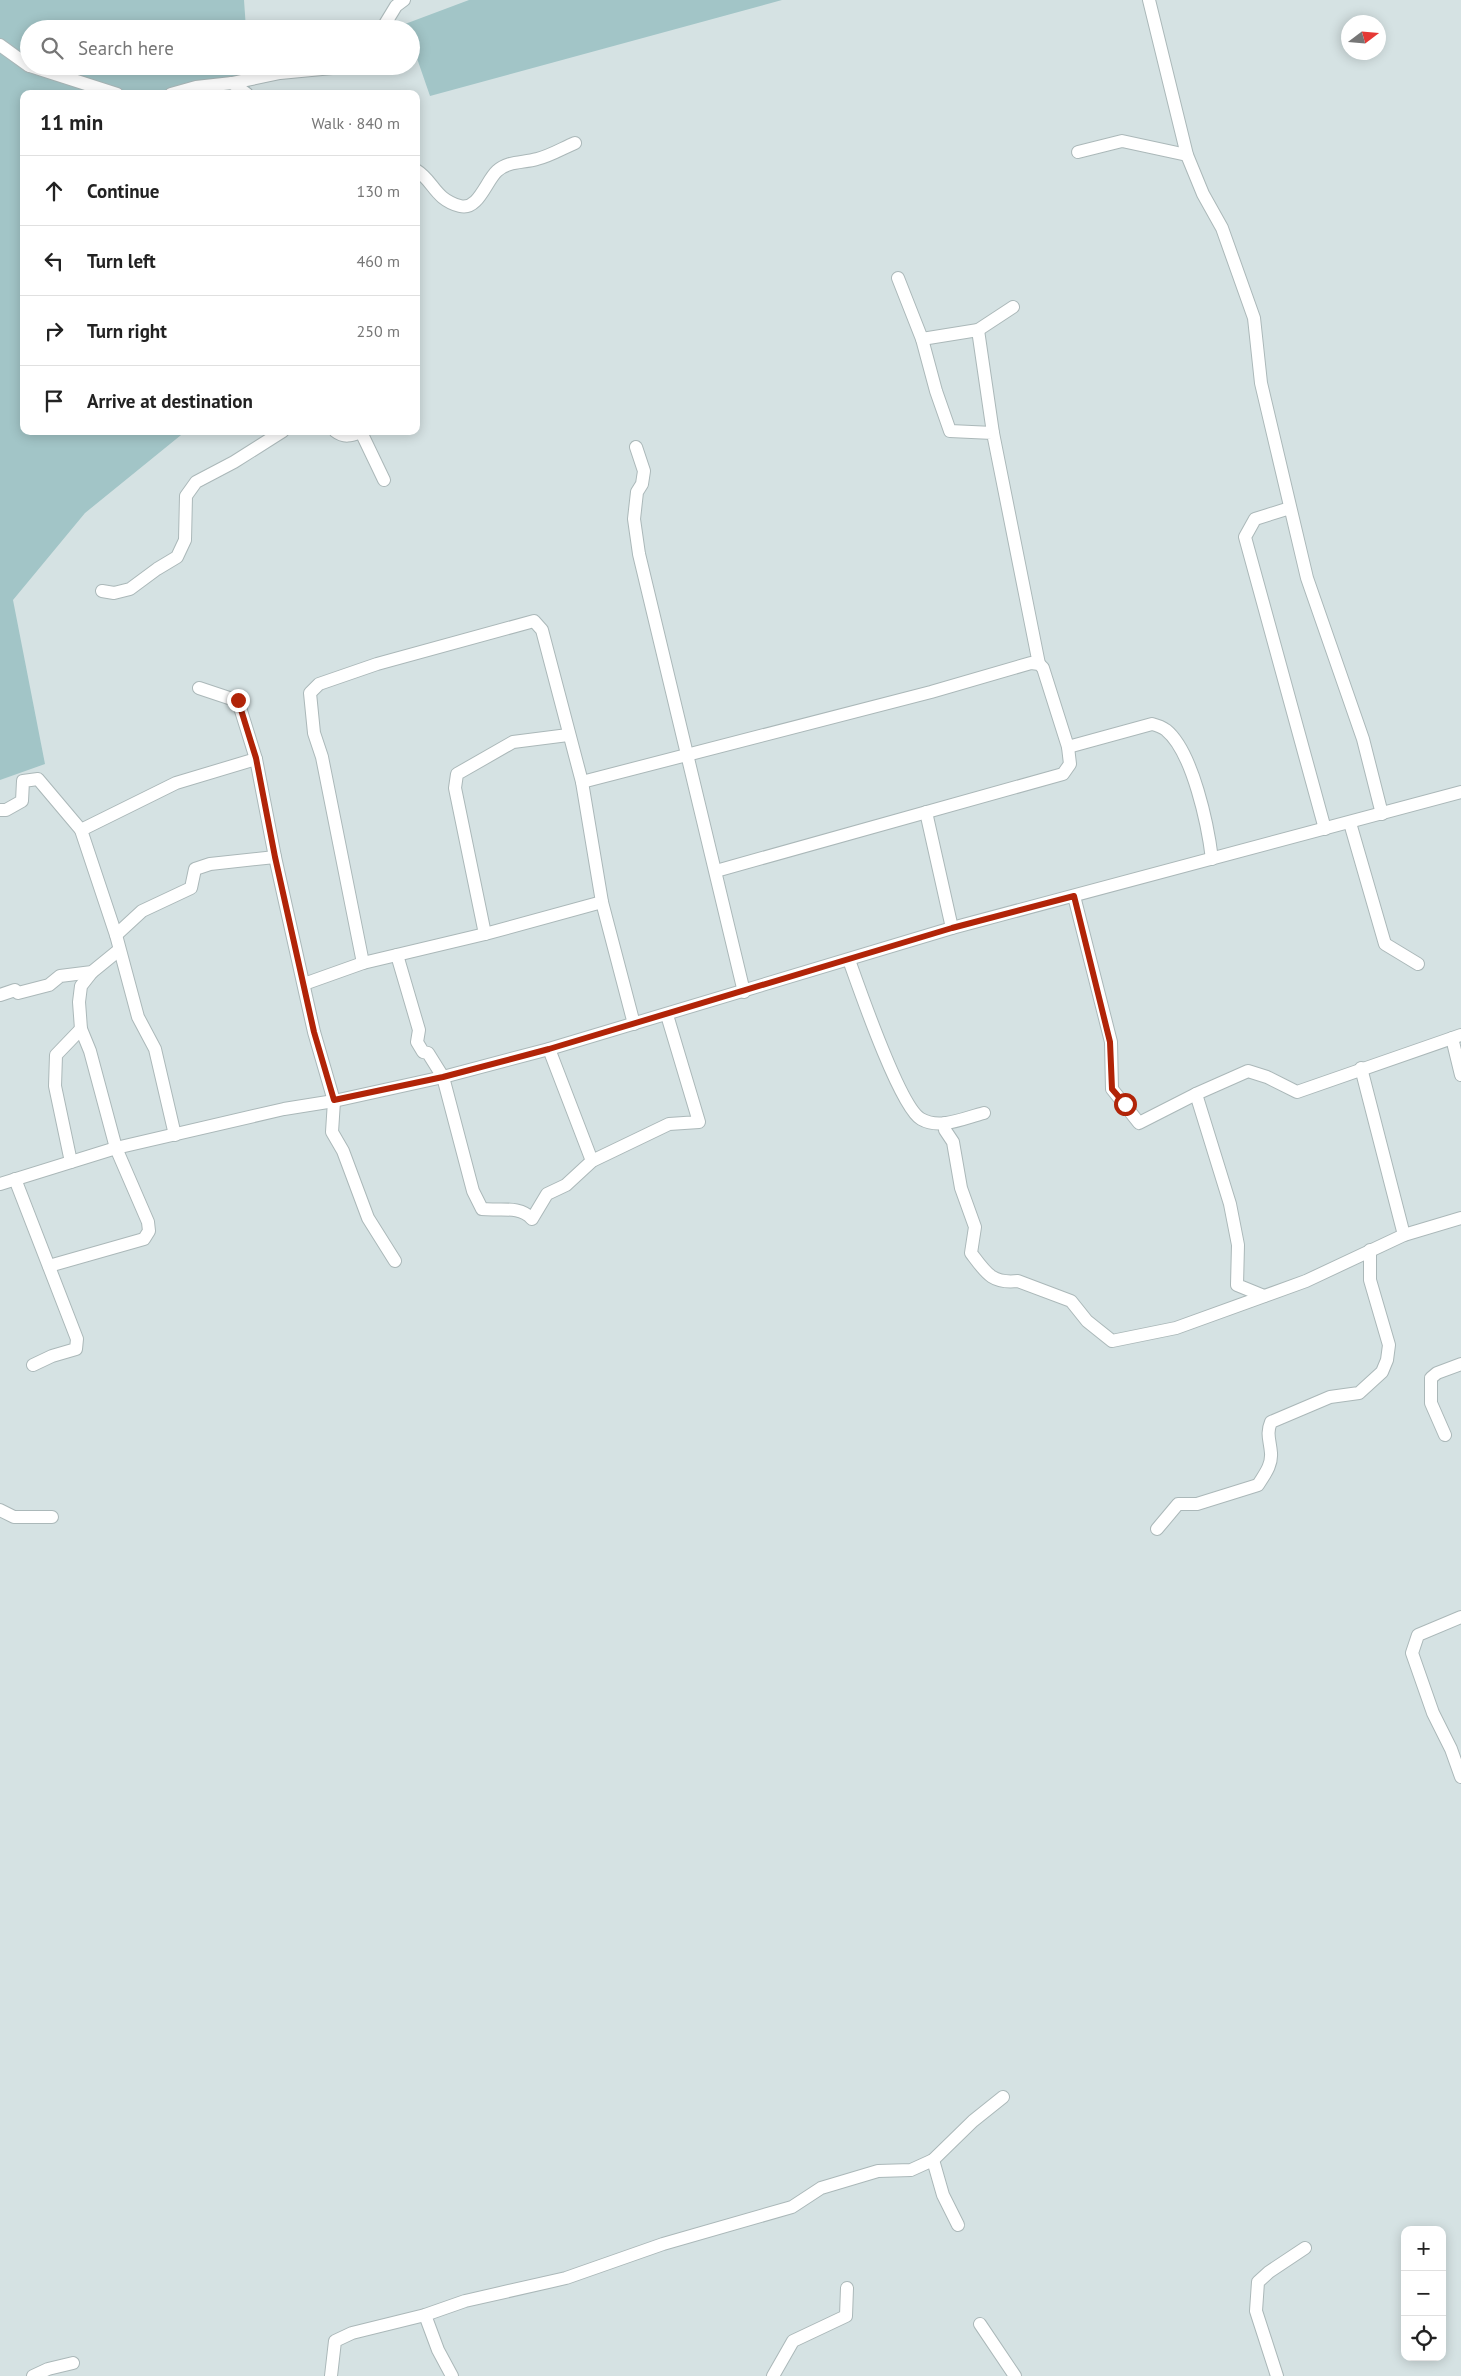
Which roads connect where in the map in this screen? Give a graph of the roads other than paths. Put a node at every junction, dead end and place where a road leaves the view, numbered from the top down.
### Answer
1 (404, 0) edge
2 (1149, 0) edge
3 (387, 20) edge
4 (0, 45) edge
5 (20, 59) edge
6 (58, 75) edge
7 (270, 75) edge
8 (232, 83) junction
9 (105, 90) edge
10 (185, 90) edge
11 (242, 90) edge
12 (575, 142) dead end
13 (1078, 152) dead end
14 (1187, 155) junction
15 (420, 174) edge
16 (898, 278) dead end
17 (1013, 307) dead end
18 (978, 330) junction
19 (922, 339) junction
20 (992, 433) junction
21 (277, 435) edge
22 (362, 435) edge
23 (636, 447) dead end
24 (384, 480) dead end
25 (1290, 508) junction
26 (102, 591) dead end
27 (1039, 664) junction
28 (199, 688) dead end
29 (568, 735) junction
30 (1068, 747) junction
31 (689, 756) junction
32 (256, 758) junction
33 (582, 782) junction
34 (1461, 792) edge
35 (0, 810) edge
36 (926, 812) junction
37 (1382, 814) junction
38 (1350, 823) junction
39 (1325, 829) junction
40 (81, 830) junction
41 (275, 857) junction
42 (1212, 859) junction
43 (716, 871) junction
44 (1074, 896) junction
45 (602, 902) junction
46 (952, 928) junction
47 (484, 934) junction
48 (116, 935) junction
49 (119, 950) junction
50 (397, 955) junction
51 (848, 960) junction
52 (363, 963) junction
53 (1418, 964) dead end
54 (92, 972) junction
55 (304, 984) junction
56 (744, 992) junction
57 (0, 995) edge
58 (667, 1015) junction
59 (634, 1024) junction
60 (81, 1029) junction
61 (1456, 1036) edge
62 (549, 1049) junction
63 (1361, 1068) junction
64 (1461, 1076) edge
65 (443, 1077) junction
66 (1196, 1094) junction
67 (334, 1100) junction
68 (984, 1113) dead end
69 (945, 1124) junction
70 (175, 1135) junction
71 (116, 1148) junction
72 (592, 1161) junction
73 (72, 1162) junction
74 (15, 1179) junction
75 (0, 1184) edge
76 (1461, 1218) edge
77 (1404, 1235) junction
78 (1370, 1250) junction
79 (396, 1261) dead end
80 (49, 1266) junction
81 (1264, 1296) junction
82 (1461, 1364) edge
83 (33, 1365) dead end
84 (1445, 1435) dead end
85 (0, 1510) edge
86 (52, 1517) dead end
87 (1157, 1529) dead end
88 (1461, 1617) edge
89 (1456, 1747) edge
90 (1461, 1777) edge
91 (1003, 2097) dead end
92 (933, 2160) junction
93 (958, 2225) dead end
94 (1305, 2248) dead end
95 (847, 2288) dead end
96 (425, 2315) junction
97 (980, 2324) dead end
98 (73, 2363) dead end
99 (33, 2376) edge
100 (331, 2376) edge
101 (452, 2376) edge
102 (773, 2376) edge
103 (1014, 2376) edge
104 (1277, 2376) edge

1 - 3 street
2 - 14 street
4 - 5 street
6 - 9 street
7 - 8 street
8 - 10 street
8 - 11 street
12 - 15 street
13 - 14 street
14 - 25 street
16 - 19 street
17 - 18 street
18 - 19 street
18 - 20 street
19 - 20 street
20 - 27 street
21 - 26 street
22 - 24 street
23 - 31 street
25 - 37 street
25 - 39 street
27 - 30 street
27 - 31 street
28 - 32 street
29 - 33 street
29 - 47 street
29 - 52 street
30 - 36 street
30 - 42 street
31 - 33 street
31 - 43 street
32 - 40 street
32 - 41 street
33 - 45 street
34 - 37 street
35 - 40 street
36 - 43 street
36 - 46 street
37 - 38 street
38 - 39 street
38 - 53 street
39 - 42 street
40 - 48 street
41 - 48 street
41 - 55 street
42 - 44 street
43 - 56 street
44 - 46 street
44 - 66 street
45 - 47 street
45 - 59 street
46 - 51 street
47 - 50 street
48 - 49 street
49 - 54 street
49 - 70 street
50 - 52 street
50 - 65 street
51 - 56 street
51 - 69 street
52 - 55 street
54 - 57 street
54 - 60 street
55 - 67 street
56 - 58 street
58 - 59 street
58 - 72 street
59 - 62 street
60 - 71 street
60 - 73 street
61 - 63 street
61 - 64 street
62 - 65 street
62 - 72 street
63 - 66 street
63 - 77 street
65 - 67 street
65 - 72 street
66 - 81 street
67 - 70 street
67 - 79 street
68 - 69 street
69 - 81 street
70 - 71 street
71 - 73 street
71 - 80 street
73 - 74 street
74 - 75 street
74 - 80 street
76 - 77 street
77 - 78 street
78 - 81 street
78 - 87 street
80 - 83 street
82 - 84 street
85 - 86 street
88 - 89 street
89 - 90 street
91 - 92 street
92 - 93 street
92 - 96 street
94 - 104 street
95 - 102 street
96 - 100 street
96 - 101 street
97 - 103 street
98 - 99 street

